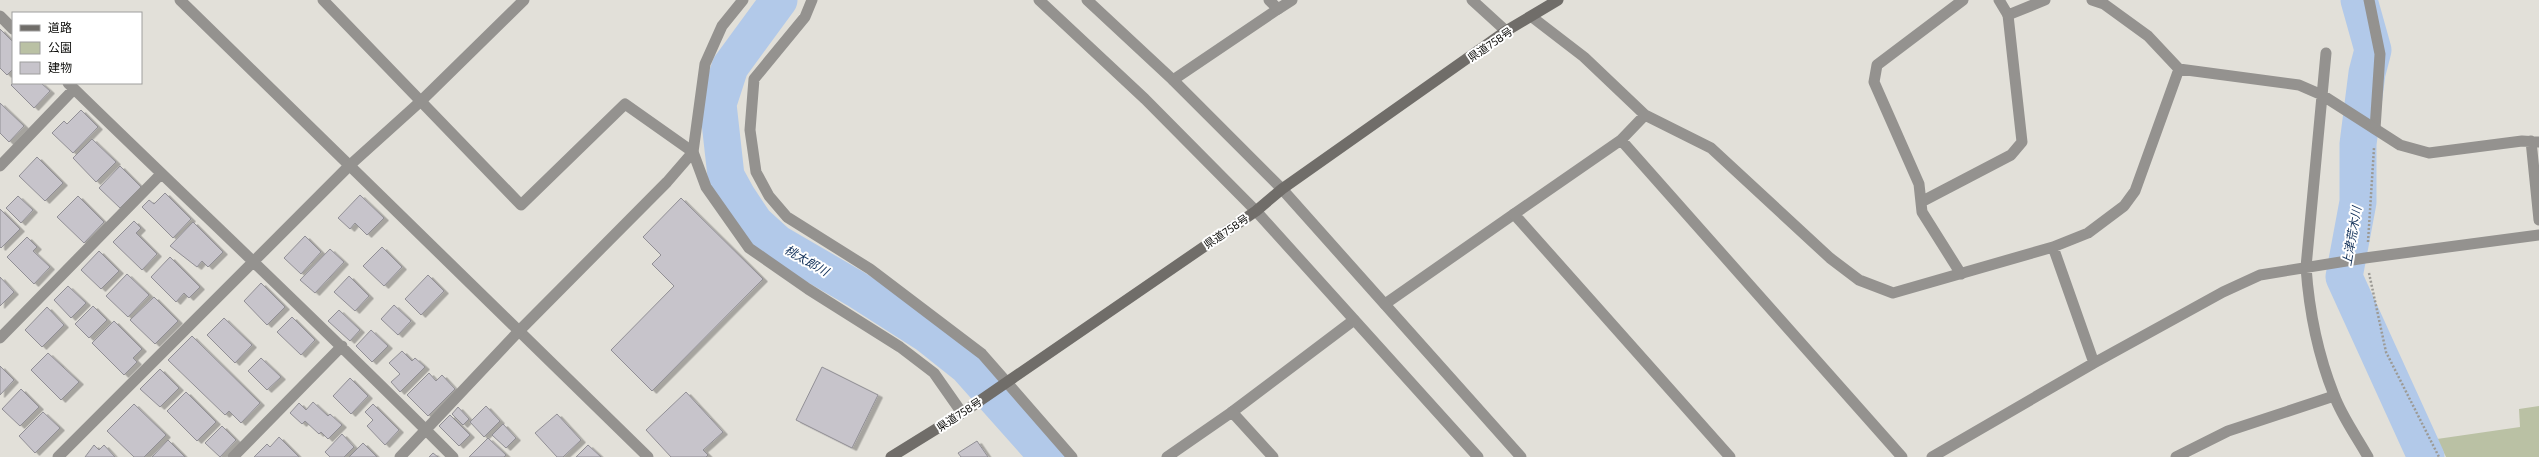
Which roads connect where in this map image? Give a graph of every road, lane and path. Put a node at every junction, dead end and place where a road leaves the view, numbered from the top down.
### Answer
1 (180, 0) edge
2 (323, 0) edge
3 (524, 0) edge
4 (744, 0) edge
5 (812, 0) edge
6 (1039, 0) edge
7 (1087, 0) edge
8 (1268, 0) edge
9 (1292, 0) edge
10 (1472, 0) edge
11 (1558, 0) edge
12 (1963, 0) edge
13 (1999, 0) edge
14 (2045, 0) edge
15 (2092, 0) edge
16 (2369, 0) edge
17 (1278, 9) junction
18 (2008, 15) junction
19 (0, 16) edge
20 (1532, 17) junction
21 (12, 28) edge
22 (1506, 31) junction
23 (2326, 53) dead end
24 (2180, 68) junction
25 (1172, 80) junction
26 (71, 86) edge
27 (2326, 97) junction
28 (421, 101) junction
29 (1645, 115) junction
30 (2372, 126) junction
31 (1621, 140) junction
32 (2535, 142) edge
33 (693, 152) junction
34 (350, 165) junction
35 (0, 166) edge
36 (160, 174) junction
37 (1282, 190) junction
38 (1921, 202) junction
39 (1256, 211) junction
40 (1514, 214) junction
41 (2539, 220) edge
42 (2539, 235) edge
43 (2368, 244) dead end
44 (2052, 247) junction
45 (252, 263) junction
46 (2306, 267) junction
47 (2369, 272) dead end
48 (1961, 274) junction
49 (1385, 304) junction
50 (1354, 320) junction
51 (518, 332) junction
52 (0, 338) edge
53 (342, 346) junction
54 (2094, 363) junction
55 (1007, 382) junction
56 (2334, 396) junction
57 (1232, 412) junction
58 (962, 413) junction
59 (426, 430) junction
60 (58, 457) edge
61 (234, 457) edge
62 (400, 457) edge
63 (453, 457) edge
64 (648, 457) edge
65 (891, 457) edge
66 (1072, 457) edge
67 (1167, 457) edge
68 (1273, 457) edge
69 (1478, 457) edge
70 (1521, 457) edge
71 (1730, 457) edge
72 (1902, 457) edge
73 (1932, 457) edge
74 (2176, 457) edge
75 (2368, 457) edge
76 (2440, 457) edge

1 - 34 street
2 - 28 street
3 - 28 street
4 - 33 street
5 - 55 street
6 - 39 street
7 - 25 street
8 - 17 street
9 - 17 street
10 - 22 street
11 - 20 main road, 県道758号
12 - 38 street
13 - 18 street
14 - 18 street
15 - 24 street
16 - 30 street
17 - 25 street
18 - 38 street
19 - 21 street
20 - 22 main road, 県道758号
20 - 29 street
22 - 37 main road, 県道758号
23 - 27 street
24 - 27 street
24 - 44 street
25 - 37 street
26 - 35 street
26 - 36 street
27 - 30 street
27 - 46 street
28 - 33 street
28 - 34 street
29 - 31 street
29 - 48 street
30 - 32 street
30 - 43 path
31 - 40 street
31 - 72 street
32 - 41 street
33 - 51 street
33 - 58 street
34 - 45 street
34 - 51 street
36 - 45 street
36 - 52 street
37 - 39 main road, 県道758号
37 - 49 street
38 - 48 street
39 - 50 street
39 - 55 main road, 県道758号
40 - 49 street
40 - 71 street
42 - 46 street
44 - 48 street
44 - 54 street
45 - 53 street
45 - 60 street
46 - 54 street
46 - 56 street
47 - 76 path
49 - 70 street
50 - 57 street
50 - 69 street
51 - 59 street
51 - 64 street
53 - 59 street
53 - 61 street
54 - 73 street
55 - 58 main road, 県道758号
55 - 66 street
56 - 74 street
56 - 75 street
57 - 67 street
57 - 68 street
58 - 65 main road, 県道758号
59 - 62 street
59 - 63 street

